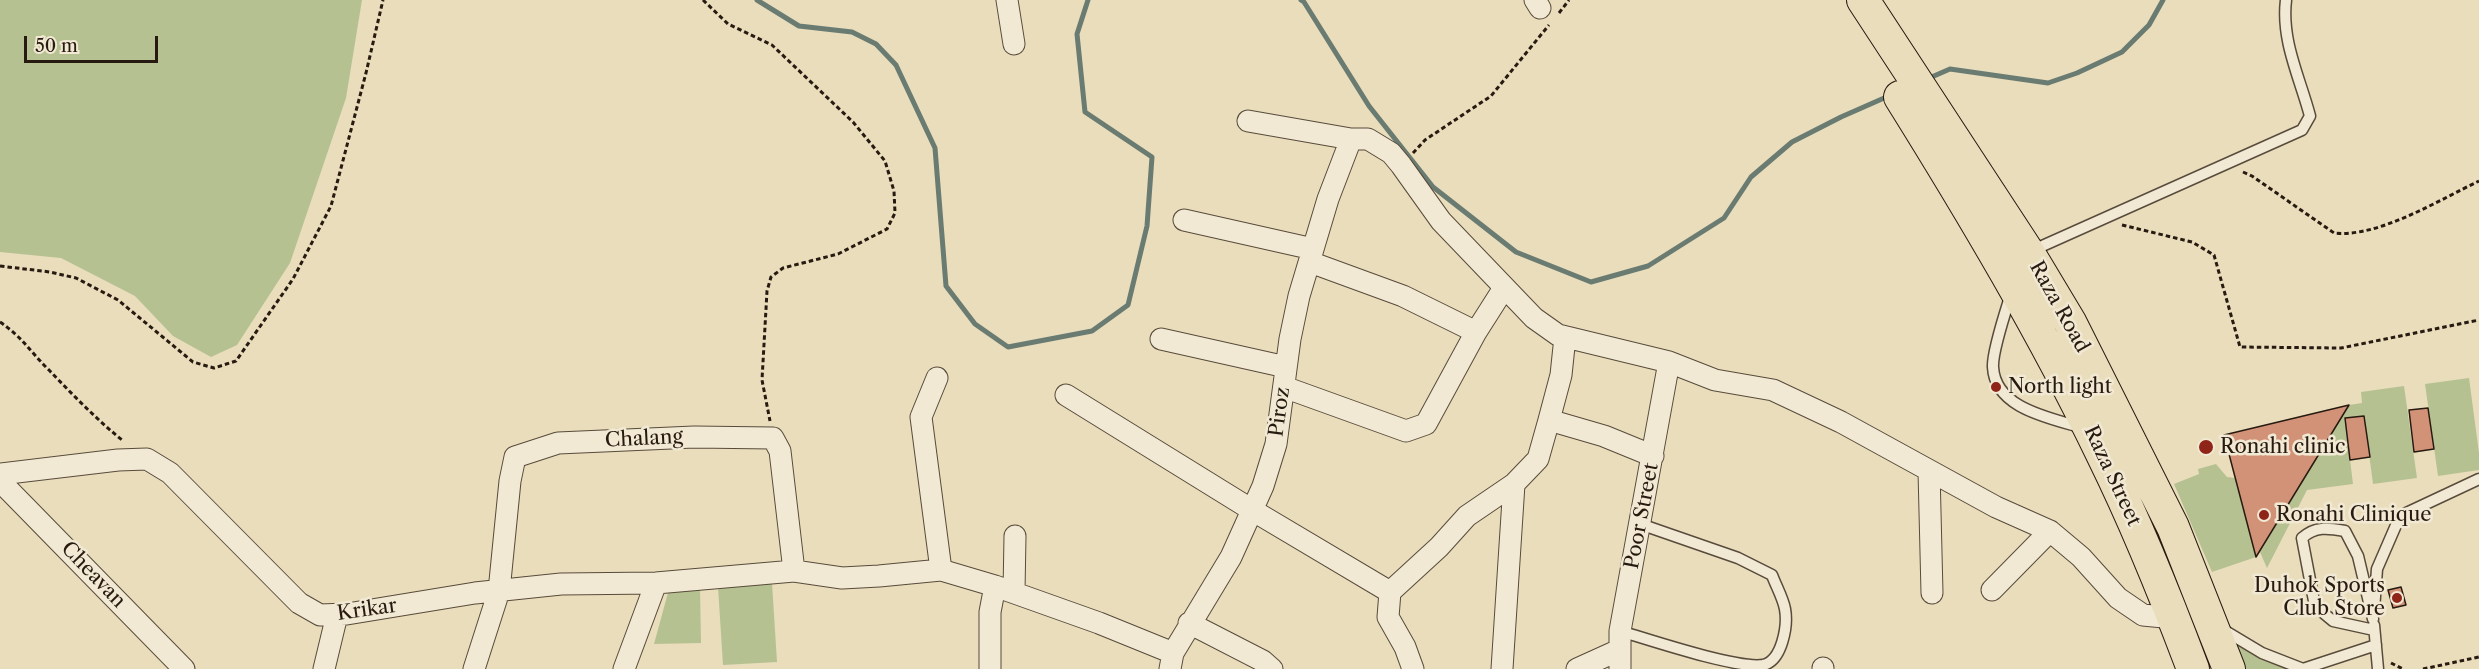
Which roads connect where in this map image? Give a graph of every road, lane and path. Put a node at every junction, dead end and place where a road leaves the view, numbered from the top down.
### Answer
1 (382, 0) edge
2 (703, 0) edge
3 (1007, 0) edge
4 (1569, 0) edge
5 (1840, 0) edge
6 (1863, 0) edge
7 (2286, 0) edge
8 (1014, 44) dead end
9 (1248, 121) dead end
10 (1351, 139) junction
11 (1425, 140) dead end
12 (1954, 162) junction
13 (2224, 165) junction
14 (2479, 181) edge
15 (2104, 218) junction
16 (1184, 220) dead end
17 (2028, 252) junction
18 (1311, 256) junction
19 (0, 266) edge
20 (2013, 285) junction
21 (1504, 288) junction
22 (2479, 320) edge
23 (0, 322) edge
24 (1476, 332) junction
25 (1565, 337) junction
26 (1161, 339) dead end
27 (1669, 362) junction
28 (1285, 377) junction
29 (937, 378) dead end
30 (1066, 395) dead end
31 (1549, 420) junction
32 (2091, 431) junction
33 (773, 438) junction
34 (1653, 456) junction
35 (147, 459) junction
36 (1929, 471) junction
37 (0, 474) edge
38 (2479, 479) edge
39 (0, 482) edge
40 (1514, 484) junction
41 (1252, 510) junction
42 (1640, 524) junction
43 (2050, 531) junction
44 (1015, 536) dead end
45 (941, 570) junction
46 (794, 572) junction
47 (656, 584) junction
48 (1004, 589) junction
49 (1992, 590) dead end
50 (499, 591) junction
51 (1390, 592) junction
52 (1932, 593) dead end
53 (337, 615) junction
54 (2174, 618) junction
55 (2210, 621) junction
56 (1190, 623) junction
57 (2373, 625) junction
58 (2376, 645) junction
59 (1620, 650) edge
60 (2479, 657) edge
61 (1172, 661) edge
62 (184, 669) edge
63 (324, 669) edge
64 (474, 669) edge
65 (624, 669) edge
66 (990, 669) edge
67 (1272, 669) edge
68 (1413, 669) edge
69 (1503, 669) edge
70 (1577, 669) edge
71 (2193, 669) edge
72 (2229, 669) edge
73 (2303, 669) edge
74 (2378, 669) edge
75 (2423, 669) edge

1 - 19 path
2 - 33 path
3 - 8 street
4 - 11 path
5 - 12 main road, Raza Road
6 - 12 main road, Raza Road
7 - 13 lane
9 - 10 street
10 - 18 street, Piroz
10 - 21 street
12 - 17 main road, Raza Road
12 - 20 main road, Raza Street
13 - 14 path
13 - 15 lane
15 - 17 lane
15 - 22 path
16 - 18 street
17 - 55 main road, Raza Road
18 - 24 street
18 - 28 street, Piroz
20 - 32 main road, Raza Street
20 - 32 lane
21 - 24 street
21 - 25 street
23 - 35 path
24 - 28 street
25 - 27 street
25 - 31 street
26 - 28 street
27 - 34 street, Poor Street
27 - 36 street
28 - 41 street, Piroz
29 - 45 street
30 - 41 street
31 - 34 street
31 - 40 street
32 - 54 main road, Raza Street
33 - 46 street
33 - 50 street, Chalang
34 - 42 street, Poor Street
35 - 37 street
35 - 53 street, Krikar
36 - 43 street
36 - 52 street
38 - 57 lane
39 - 62 street, Cheavan
40 - 51 street
40 - 69 street
41 - 51 street
41 - 56 street, Piroz
42 - 59 street, Poor Street
42 - 59 lane
43 - 49 street
43 - 54 street
44 - 48 street
45 - 46 street, Krikar
45 - 48 street
46 - 47 street, Krikar
47 - 50 street, Krikar
47 - 65 street
48 - 61 street
48 - 66 street
50 - 53 street, Krikar
50 - 64 street
51 - 68 street
53 - 63 street
54 - 71 main road, Raza Street
55 - 72 main road, Raza Road
55 - 73 lane
56 - 61 street, Piroz
56 - 67 street
57 - 57 lane
57 - 58 lane
58 - 73 lane
58 - 74 lane
59 - 70 street
60 - 75 path

